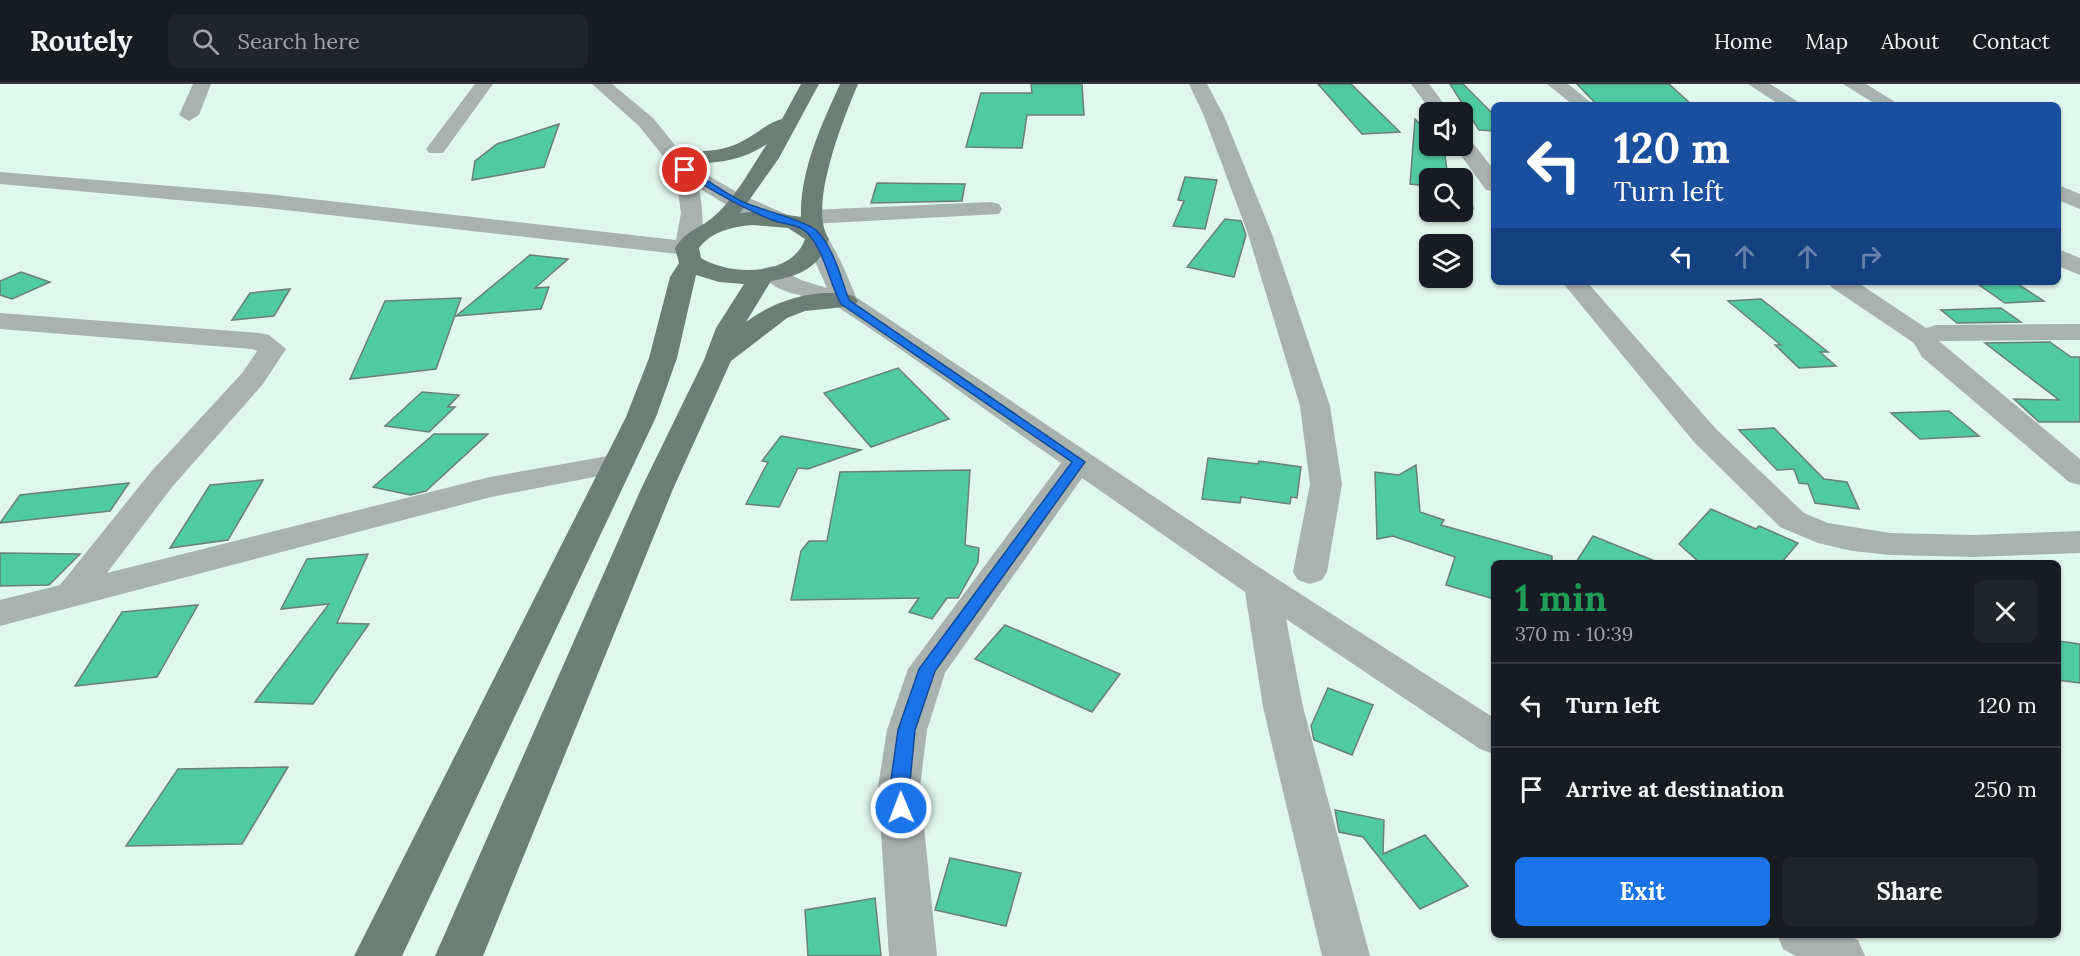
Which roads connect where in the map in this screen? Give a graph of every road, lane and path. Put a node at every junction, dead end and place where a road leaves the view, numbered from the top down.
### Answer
1 (202, 84) edge
2 (484, 84) edge
3 (601, 84) edge
4 (810, 84) edge
5 (849, 84) edge
6 (1198, 84) edge
7 (1420, 84) edge
8 (1556, 84) edge
9 (1757, 84) edge
10 (1852, 84) edge
11 (1434, 102) edge
12 (1581, 102) edge
13 (1789, 102) edge
14 (1885, 102) edge
15 (189, 115) dead end
16 (794, 115) junction
17 (436, 149) dead end
18 (1472, 156) edge
19 (679, 163) junction
20 (0, 178) edge
21 (1491, 181) edge
22 (2061, 193) edge
23 (2080, 202) edge
24 (738, 203) junction
25 (991, 209) dead end
26 (780, 220) junction
27 (717, 226) junction
28 (814, 230) junction
29 (689, 256) junction
30 (2061, 258) edge
31 (2080, 268) edge
32 (767, 275) junction
33 (1577, 285) edge
34 (1844, 285) edge
35 (845, 301) junction
36 (0, 321) edge
37 (2080, 332) edge
38 (1924, 338) junction
39 (718, 360) junction
40 (1079, 462) junction
41 (619, 463) junction
42 (2080, 475) edge
43 (2080, 542) edge
44 (1310, 572) dead end
45 (1262, 586) junction
46 (74, 592) junction
47 (0, 613) edge
48 (1491, 736) edge
49 (1807, 938) edge
50 (378, 956) edge
51 (459, 956) edge
52 (913, 956) edge
53 (1346, 956) edge
54 (1841, 956) edge

1 - 15 street
2 - 17 street
3 - 19 street
4 - 16 main road
5 - 28 main road
6 - 44 street
7 - 11 street
8 - 12 street
9 - 13 street
10 - 14 street
16 - 19 main road
16 - 24 main road
18 - 21 street
19 - 24 street
19 - 29 street
20 - 29 street
22 - 23 street
24 - 26 street
24 - 27 main road
25 - 28 street
26 - 27 main road
26 - 28 main road
27 - 29 main road
28 - 32 main road
28 - 35 street
29 - 32 main road
29 - 41 main road
30 - 31 street
32 - 35 street
32 - 39 main road
33 - 43 street
34 - 38 street
35 - 39 main road
35 - 40 street
36 - 46 street
37 - 38 street
38 - 42 street
39 - 51 main road
40 - 45 street
40 - 52 street
41 - 46 street
41 - 50 main road
45 - 48 street
45 - 53 street
46 - 47 street
49 - 54 street

